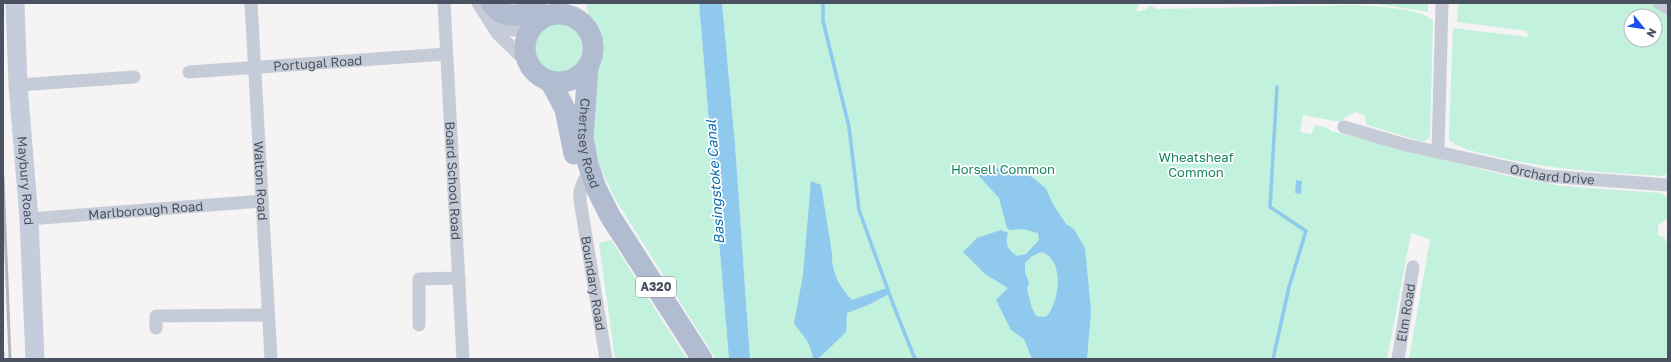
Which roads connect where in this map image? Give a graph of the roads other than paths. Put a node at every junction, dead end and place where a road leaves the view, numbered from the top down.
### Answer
1 (15, 3) edge
2 (251, 3) edge
3 (444, 3) edge
4 (478, 3) edge
5 (1442, 3) edge
6 (1659, 3) edge
7 (544, 8) edge
8 (1668, 8) edge
9 (572, 10) edge
10 (491, 12) edge
11 (530, 30) junction
12 (446, 54) junction
13 (529, 64) junction
14 (588, 68) junction
15 (255, 69) junction
16 (189, 72) dead end
17 (134, 77) dead end
18 (550, 82) junction
19 (18, 85) junction
20 (1352, 127) dead end
21 (1438, 151) junction
22 (1668, 185) edge
23 (588, 192) junction
24 (262, 201) junction
25 (29, 219) junction
26 (1413, 267) dead end
27 (459, 278) junction
28 (268, 315) junction
29 (419, 325) dead end
30 (156, 328) dead end
31 (35, 359) edge
32 (271, 359) edge
33 (464, 359) edge
34 (606, 359) edge
35 (702, 359) edge
36 (1398, 359) edge

1 - 19 street, Maybury Road
2 - 15 street, Walton Road
3 - 12 street, Board School Road
4 - 10 street
5 - 21 street
6 - 8 street
7 - 9 main road, A320
7 - 10 main road
7 - 11 main road
9 - 14 main road, A320
10 - 11 street
10 - 13 street
11 - 13 main road
12 - 15 street, Portugal Road
12 - 27 street, Board School Road
13 - 18 main road, A320
14 - 18 main road
14 - 23 main road, Chertsey Road / A320
15 - 16 street, Portugal Road
15 - 24 street, Walton Road
17 - 19 street
18 - 23 main road, Chertsey Road / A320
19 - 25 street, Maybury Road
20 - 21 street, Orchard Drive
21 - 22 street, Orchard Drive
23 - 34 street, Boundary Road
23 - 35 main road, Chertsey Road / A320
24 - 25 street, Marlborough Road
24 - 28 street, Walton Road
25 - 31 street, Maybury Road
26 - 36 street, Elm Road
27 - 29 street
27 - 33 street, Board School Road
28 - 30 street
28 - 32 street, Walton Road

